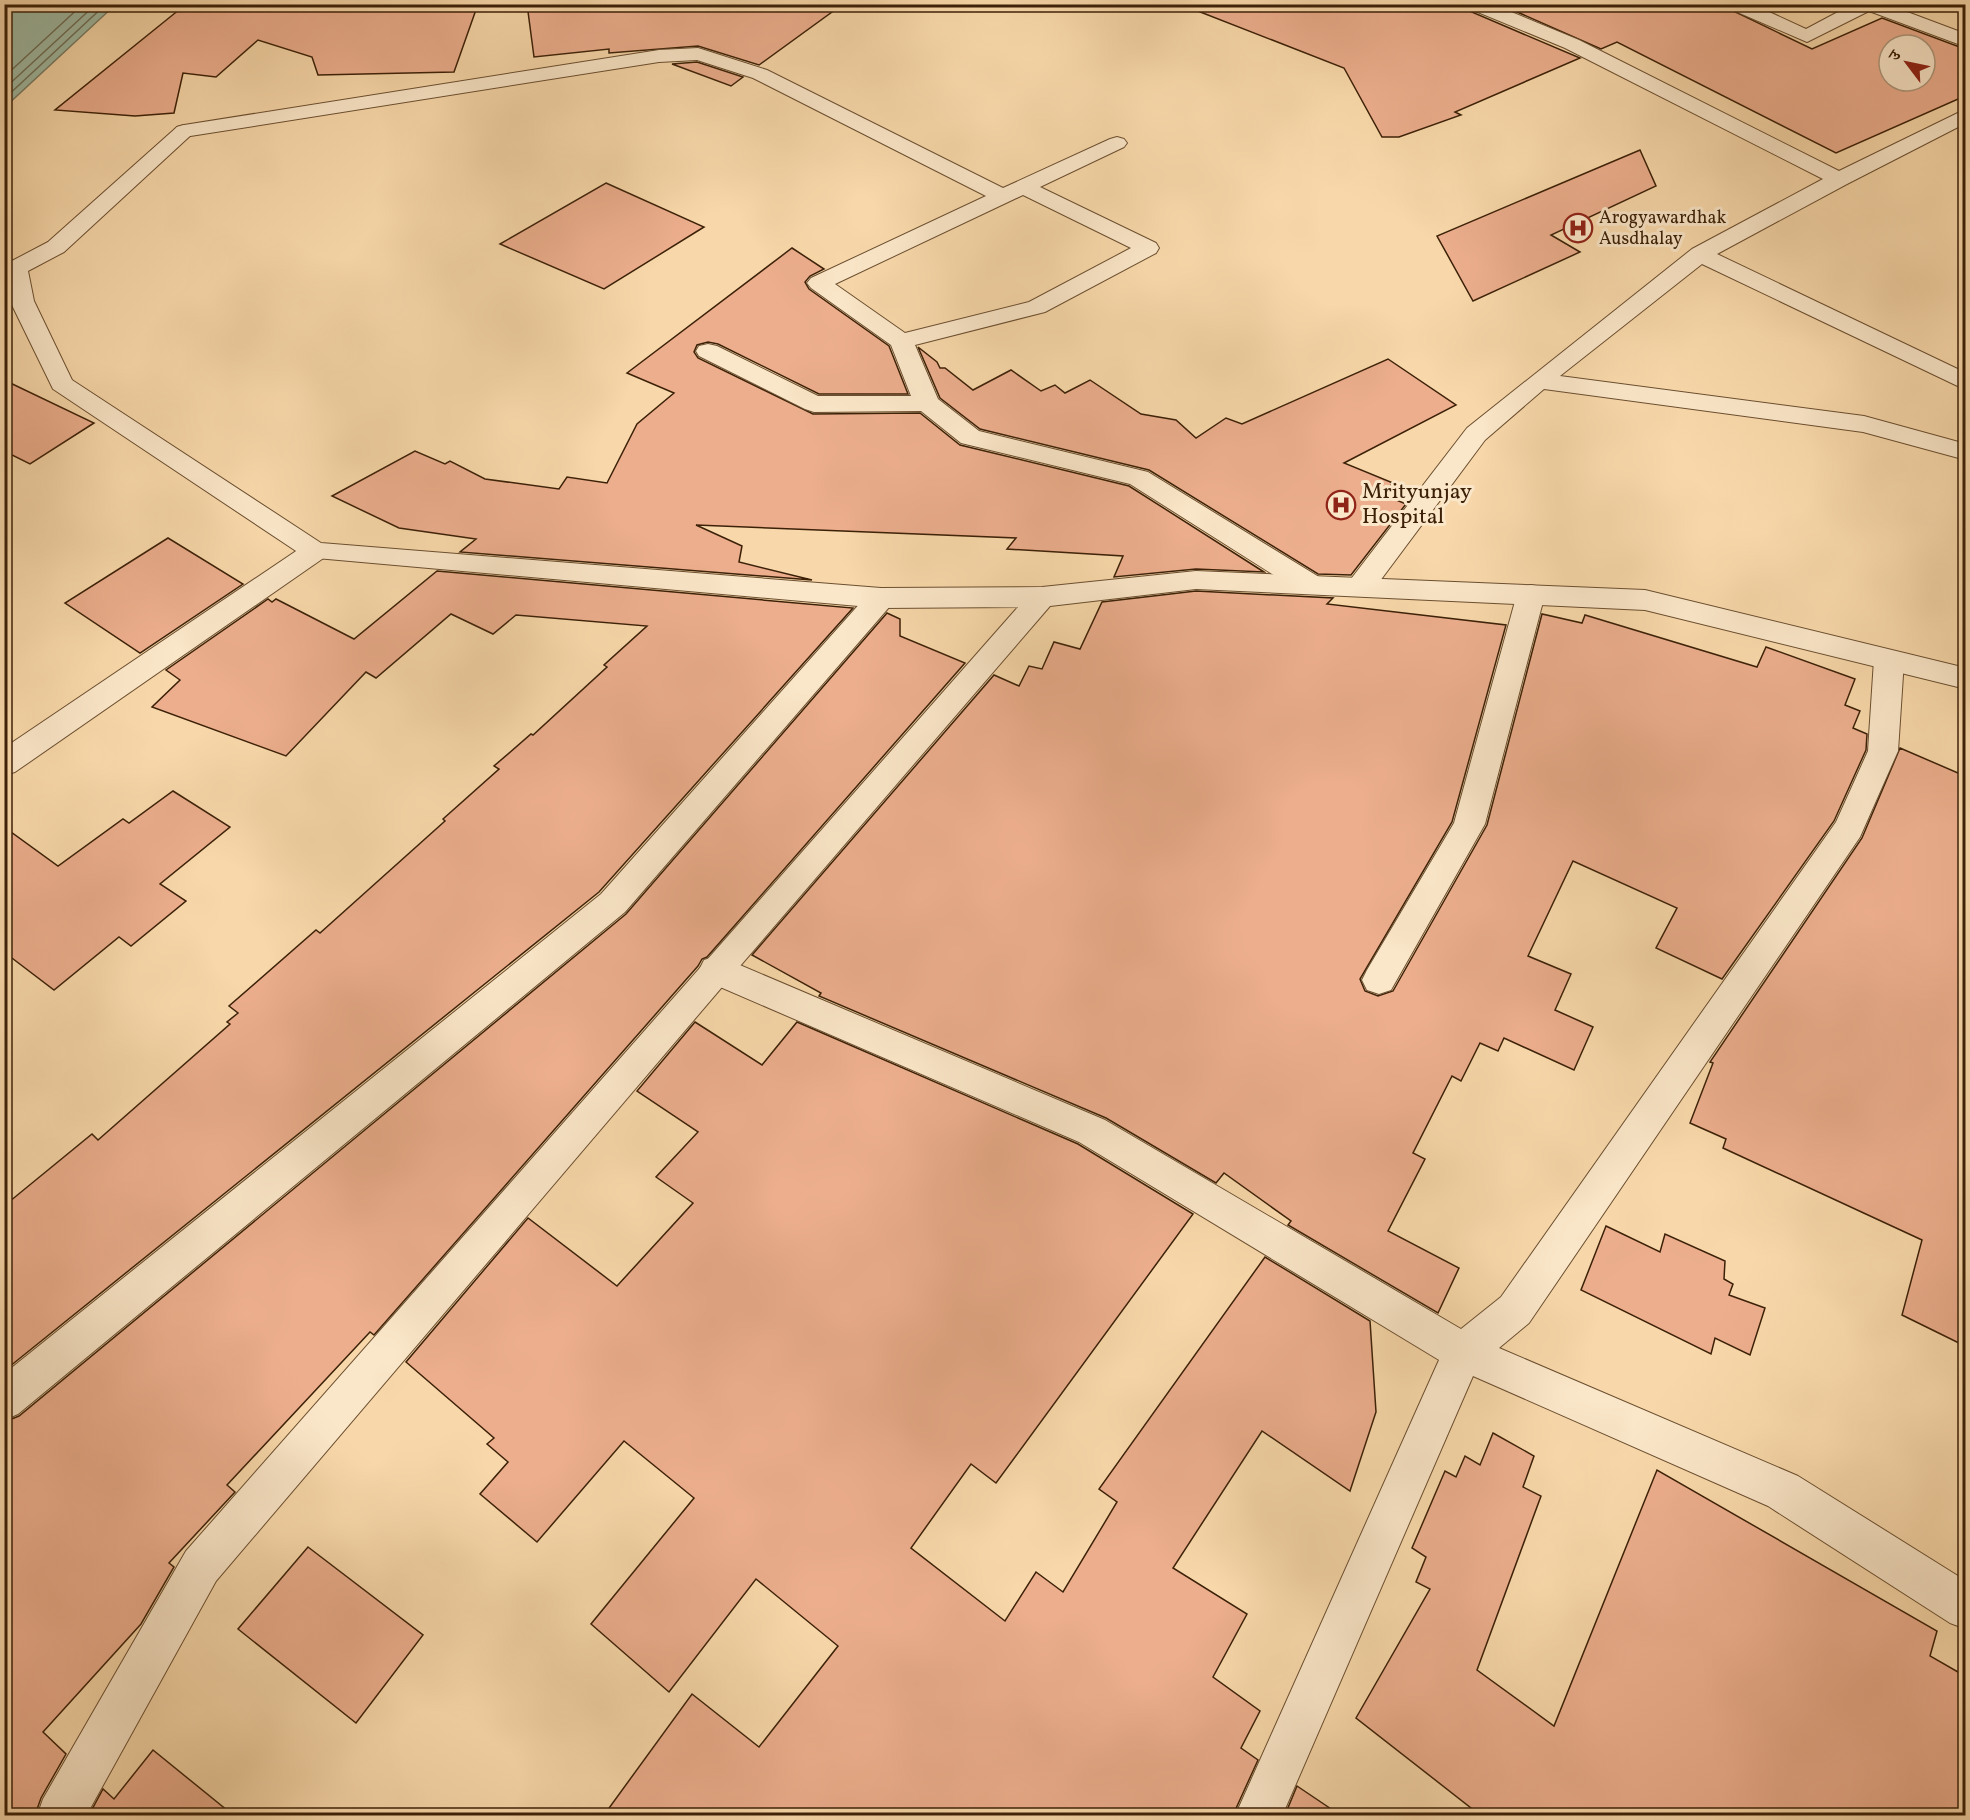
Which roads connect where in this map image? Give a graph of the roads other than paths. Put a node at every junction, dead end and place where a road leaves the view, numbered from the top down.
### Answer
1 (1475, 4) edge
2 (1735, 4) edge
3 (1868, 5) edge
4 (1965, 41) edge
5 (1960, 124) edge
6 (1117, 143) dead end
7 (1839, 179) junction
8 (1023, 187) junction
9 (1002, 196) junction
10 (1700, 254) junction
11 (901, 341) junction
12 (708, 351) dead end
13 (1539, 381) junction
14 (1965, 383) edge
15 (927, 403) junction
16 (1965, 452) edge
17 (315, 551) junction
18 (1309, 584) junction
19 (1361, 586) junction
20 (1531, 594) junction
21 (1042, 597) junction
22 (881, 598) junction
23 (1889, 660) junction
24 (1965, 680) edge
25 (4, 764) edge
26 (716, 969) junction
27 (1379, 980) dead end
28 (1463, 1352) junction
29 (4, 1400) edge
30 (1965, 1607) edge
31 (60, 1815) edge
32 (1258, 1815) edge

1 - 7 street
2 - 3 street
3 - 4 street
5 - 7 street
6 - 8 street
7 - 10 street
8 - 9 street
8 - 11 street
9 - 11 street
9 - 17 street
10 - 13 street
10 - 14 street
11 - 15 street
12 - 15 street
13 - 16 street
13 - 19 street
15 - 18 street
17 - 22 street
17 - 25 street
18 - 19 street
18 - 21 street
19 - 20 street
20 - 23 street
20 - 27 street
21 - 22 street
21 - 26 street
22 - 29 street
23 - 24 street
23 - 28 street
26 - 28 street
26 - 31 street
28 - 30 street
28 - 32 street

